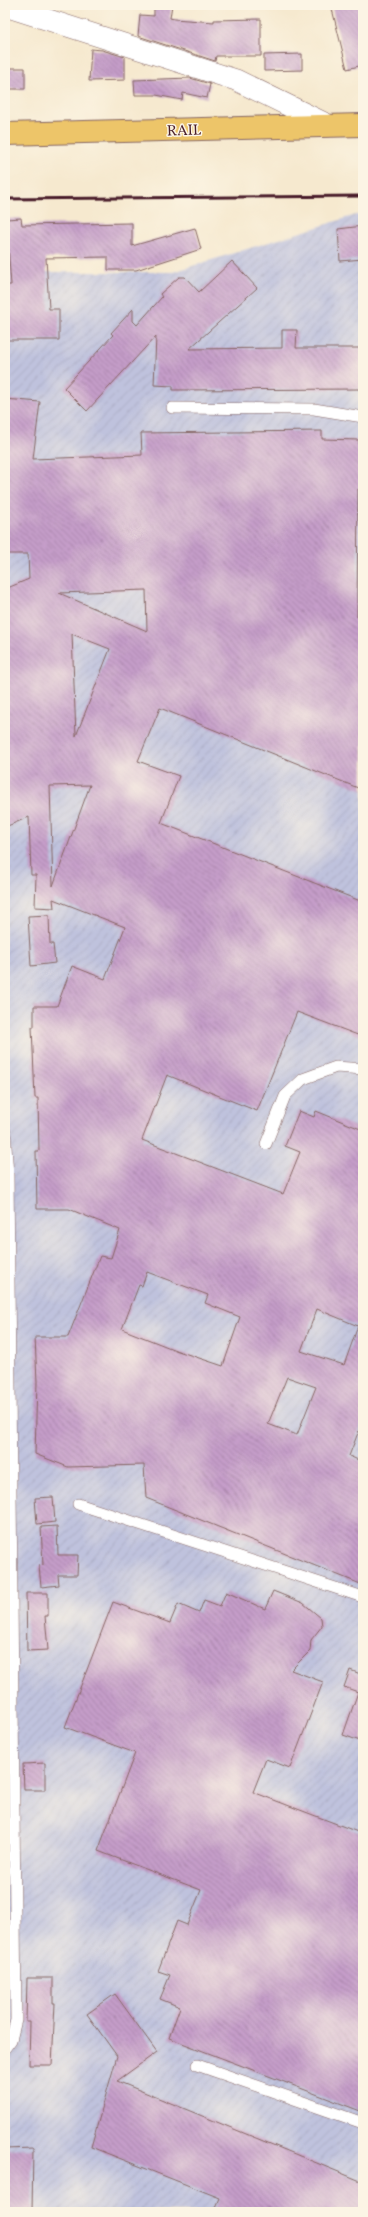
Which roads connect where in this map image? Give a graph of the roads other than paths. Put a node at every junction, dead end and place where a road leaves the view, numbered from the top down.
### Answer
1 (5, 6) edge
2 (32, 9) edge
3 (328, 125) junction
4 (363, 125) edge
5 (5, 134) edge
6 (172, 408) dead end
7 (363, 417) edge
8 (363, 1069) edge
9 (5, 1132) edge
10 (266, 1144) dead end
11 (78, 1504) dead end
12 (363, 1597) edge
13 (9, 1616) edge
14 (5, 2048) edge
15 (197, 2065) dead end
16 (363, 2123) edge

1 - 2 street
2 - 3 street
3 - 4 main road, RAIL
3 - 5 main road, RAIL
6 - 7 lane
8 - 10 lane
9 - 13 lane
11 - 12 lane
13 - 14 lane
15 - 16 lane

